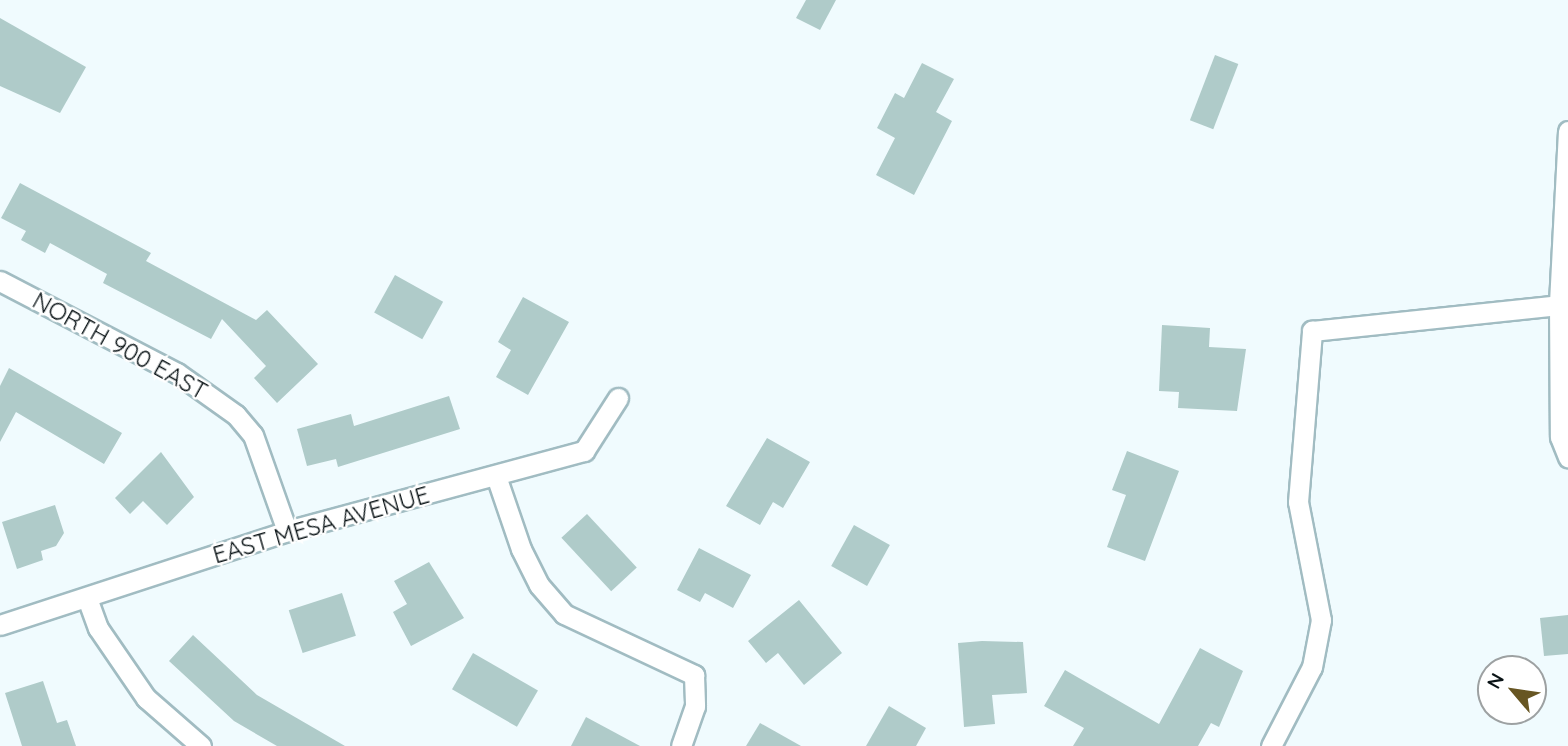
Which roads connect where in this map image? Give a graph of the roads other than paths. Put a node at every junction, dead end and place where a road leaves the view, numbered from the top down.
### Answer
1 (1568, 131) edge
2 (0, 281) edge
3 (1559, 305) junction
4 (618, 398) dead end
5 (1568, 457) edge
6 (496, 476) junction
7 (286, 531) junction
8 (87, 598) junction
9 (0, 625) edge
10 (201, 746) edge
11 (681, 746) edge
12 (1271, 746) edge

1 - 3 street
2 - 7 street, NORTH 900 EAST
3 - 5 street
3 - 12 street
4 - 6 street, EAST MESA AVENUE
6 - 7 street, EAST MESA AVENUE
6 - 11 street
7 - 8 street, EAST MESA AVENUE
8 - 9 street, EAST MESA AVENUE
8 - 10 street

